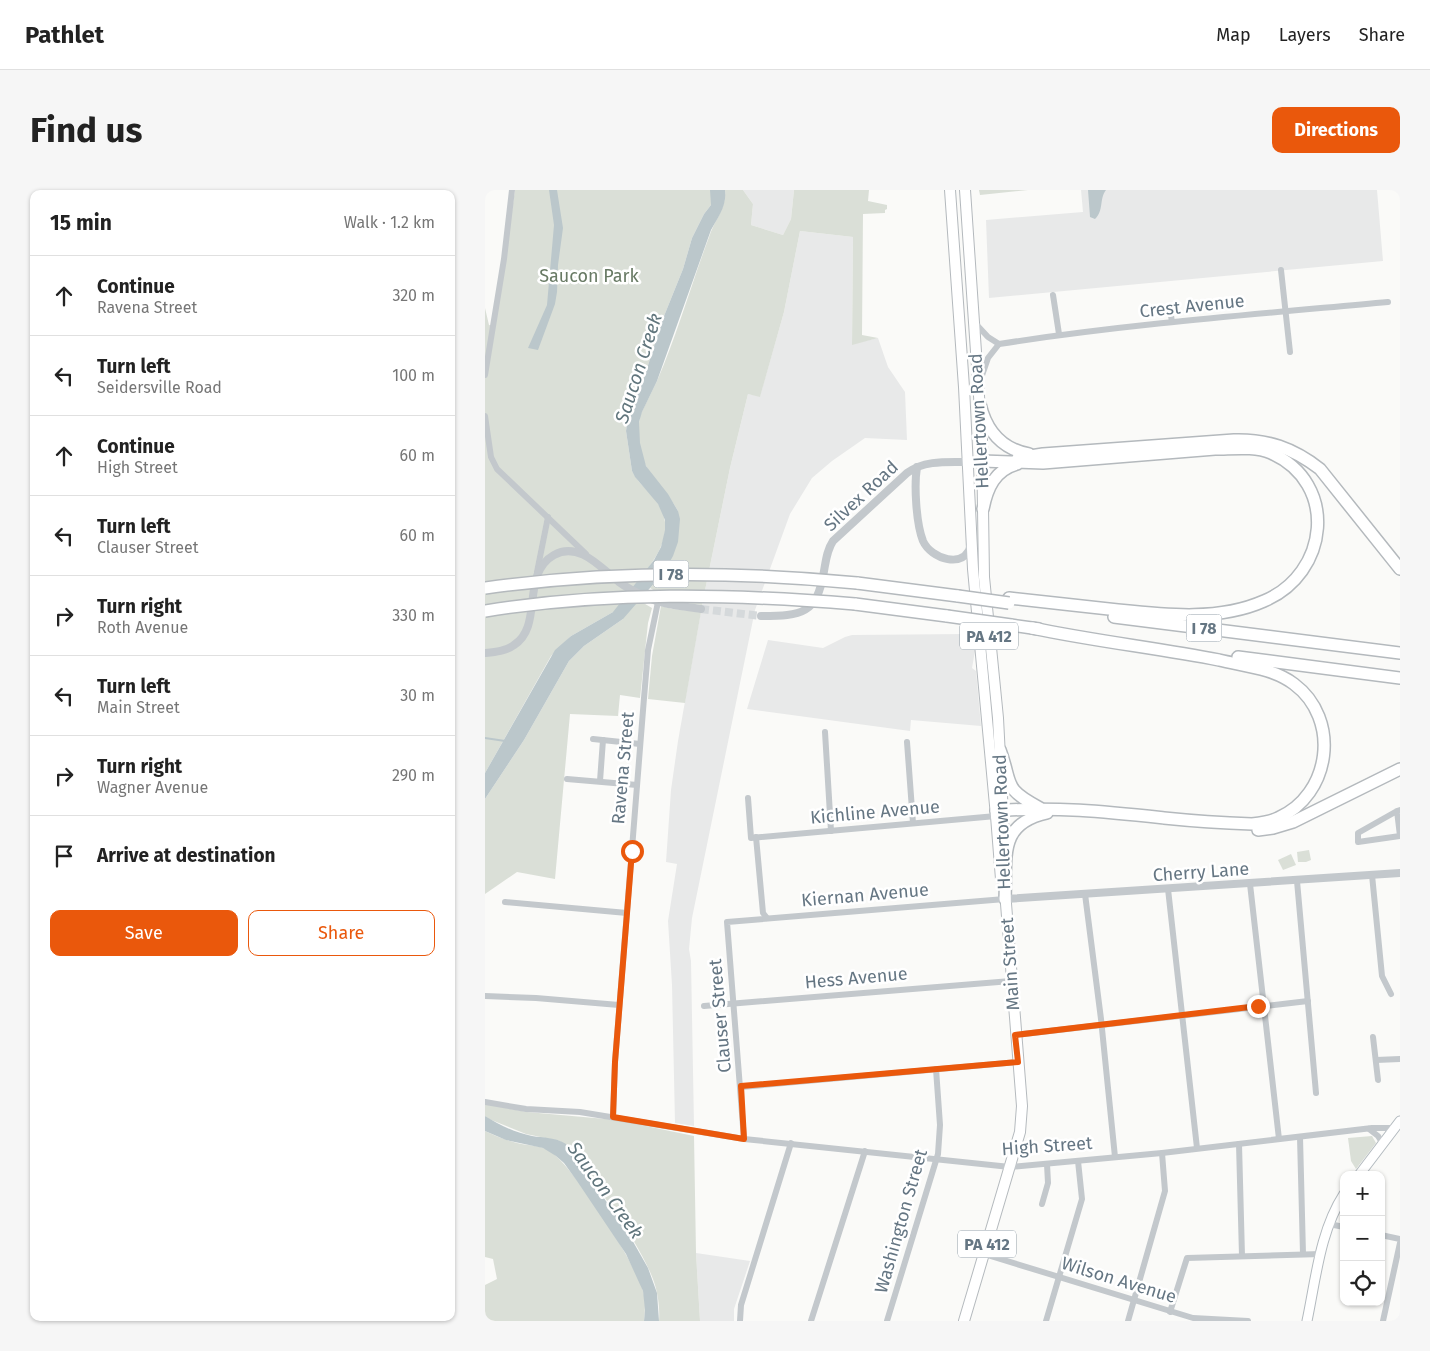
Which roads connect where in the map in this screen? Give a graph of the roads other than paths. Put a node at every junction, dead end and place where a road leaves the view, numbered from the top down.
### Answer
1 (512, 190) edge
2 (950, 190) edge
3 (965, 190) edge
4 (1281, 270) dead end
5 (1053, 295) dead end
6 (1388, 302) dead end
7 (1170, 309) dead end
8 (1285, 312) junction
9 (974, 321) junction
10 (1172, 322) junction
11 (1059, 334) junction
12 (999, 344) junction
13 (1290, 352) dead end
14 (485, 375) edge
15 (979, 385) junction
16 (980, 404) junction
17 (485, 416) edge
18 (1043, 454) junction
19 (968, 462) junction
20 (982, 462) junction
21 (1025, 463) junction
22 (917, 466) junction
23 (983, 509) junction
24 (547, 517) junction
25 (971, 533) junction
26 (590, 558) junction
27 (1400, 569) edge
28 (537, 575) junction
29 (485, 588) edge
30 (1009, 600) junction
31 (658, 602) junction
32 (701, 609) tunnel mouth
33 (485, 611) edge
34 (761, 616) tunnel mouth
35 (1032, 628) junction
36 (1400, 653) edge
37 (485, 654) edge
38 (1400, 678) edge
39 (825, 732) dead end
40 (593, 739) dead end
41 (603, 740) junction
42 (907, 742) dead end
43 (640, 744) junction
44 (999, 750) junction
45 (1400, 768) edge
46 (567, 779) dead end
47 (600, 781) junction
48 (637, 785) junction
49 (748, 798) dead end
50 (1399, 810) edge
51 (1045, 811) junction
52 (999, 813) junction
53 (913, 823) junction
54 (831, 831) junction
55 (756, 837) junction
56 (1400, 873) edge
57 (1372, 875) junction
58 (1297, 881) junction
59 (1250, 884) junction
60 (1167, 890) junction
61 (1085, 894) junction
62 (1005, 899) junction
63 (505, 902) dead end
64 (627, 913) junction
65 (767, 918) junction
66 (727, 922) joint
67 (1011, 981) junction
68 (1391, 994) dead end
69 (485, 996) edge
70 (1308, 1000) junction
71 (733, 1004) junction
72 (619, 1005) junction
73 (1263, 1005) junction
74 (704, 1006) dead end
75 (1182, 1015) junction
76 (1102, 1025) junction
77 (1015, 1035) junction
78 (1373, 1037) dead end
79 (1400, 1059) edge
80 (1376, 1060) junction
81 (1018, 1062) junction
82 (936, 1069) junction
83 (1378, 1080) dead end
84 (741, 1086) junction
85 (1316, 1093) dead end
86 (485, 1102) edge
87 (613, 1117) junction
88 (1400, 1121) edge
89 (1370, 1128) junction
90 (1393, 1130) junction
91 (1300, 1137) junction
92 (744, 1139) junction
93 (1279, 1139) junction
94 (791, 1143) junction
95 (1239, 1144) junction
96 (1383, 1144) junction
97 (1197, 1148) junction
98 (865, 1151) junction
99 (1162, 1152) junction
100 (1115, 1157) junction
101 (937, 1158) junction
102 (1078, 1160) junction
103 (1047, 1164) junction
104 (1010, 1167) junction
105 (1362, 1171) edge
106 (1340, 1200) edge
107 (1041, 1204) dead end
108 (1329, 1224) junction
109 (1340, 1226) edge
110 (1385, 1236) edge
111 (1400, 1239) edge
112 (1400, 1243) edge
113 (984, 1254) junction
114 (1303, 1254) junction
115 (1321, 1254) junction
116 (1242, 1256) junction
117 (1058, 1277) junction
118 (1133, 1300) junction
119 (1170, 1312) junction
120 (1209, 1320) edge
121 (740, 1321) edge
122 (811, 1321) edge
123 (887, 1321) edge
124 (964, 1321) edge
125 (1045, 1321) edge
126 (1128, 1321) edge
127 (1248, 1321) edge
128 (1307, 1321) edge
129 (1383, 1321) edge

1 - 14 street
2 - 19 main road, Hellertown Road / PA 412
3 - 9 main road, Hellertown Road / PA 412
4 - 8 street
5 - 11 street
6 - 8 street, Crest Avenue
7 - 10 street
8 - 10 street, Crest Avenue
8 - 13 street
9 - 12 street
9 - 15 main road, Hellertown Road / PA 412
10 - 11 street, Crest Avenue
11 - 12 street, Crest Avenue
12 - 15 street
15 - 16 main road, Hellertown Road / PA 412
16 - 18 highway
16 - 20 main road, Hellertown Road / PA 412
17 - 24 street
18 - 20 highway
18 - 27 highway
19 - 20 main road
19 - 22 street, Silvex Road
19 - 25 main road, Hellertown Road / PA 412
20 - 21 highway
20 - 23 main road, Hellertown Road / PA 412
21 - 23 highway
21 - 30 highway
22 - 25 street
22 - 34 street, Silvex Road
23 - 44 main road, Hellertown Road / PA 412
24 - 26 street
24 - 28 street
25 - 52 main road, Hellertown Road / PA 412
26 - 28 street
26 - 31 street
28 - 37 street
29 - 30 highway, I 78, bridge
30 - 36 highway, I 78
31 - 32 street
31 - 43 street, Ravena Street
33 - 35 highway, I 78, bridge
35 - 38 highway, I 78
35 - 51 highway
39 - 54 street
40 - 41 street
41 - 43 street
41 - 47 street
42 - 53 street
43 - 48 street, Ravena Street
44 - 51 highway
44 - 52 main road, Hellertown Road / PA 412
45 - 51 highway
46 - 47 street
47 - 48 street
48 - 64 street, Ravena Street
49 - 55 street
50 - 50 street
51 - 52 highway
51 - 62 highway
52 - 53 street, Kichline Avenue
52 - 62 main road, Hellertown Road / PA 412
53 - 54 street, Kichline Avenue
54 - 55 street, Kichline Avenue
55 - 65 street
56 - 57 street, Cherry Lane
57 - 58 street, Cherry Lane
57 - 68 street
58 - 59 street, Cherry Lane
58 - 70 street
59 - 60 street, Cherry Lane
59 - 73 street
60 - 61 street, Cherry Lane
60 - 75 street
61 - 62 street, Cherry Lane
61 - 76 street
62 - 65 street, Kiernan Avenue
62 - 67 main road, Main Street / PA 412
63 - 64 street
64 - 72 street, Ravena Street
65 - 66 street, Kiernan Avenue
66 - 71 street, Clauser Street
67 - 71 street, Hess Avenue
67 - 77 main road, Main Street / PA 412
69 - 72 street
70 - 73 street
70 - 85 street
71 - 74 street, Hess Avenue
71 - 84 street, Clauser Street
72 - 87 street, Ravena Street
73 - 75 street
73 - 93 street
75 - 76 street
75 - 97 street
76 - 77 street
76 - 100 street
77 - 81 main road, Main Street / PA 412
78 - 80 street
79 - 80 street
80 - 83 street
81 - 82 street
81 - 104 main road, Main Street / PA 412
82 - 84 street
82 - 101 street, Washington Street
84 - 92 street, Clauser Street
86 - 87 street, High Street
87 - 92 street, High Street
88 - 90 main road
89 - 90 street, High Street
89 - 91 street, High Street
89 - 96 street
90 - 96 main road
91 - 93 street, High Street
91 - 114 street
92 - 94 street, High Street
93 - 95 street, High Street
94 - 98 street, High Street
94 - 121 street
95 - 97 street, High Street
95 - 116 street
96 - 105 main road
97 - 99 street, High Street
98 - 101 street, High Street
98 - 122 street
99 - 100 street, High Street
99 - 118 street
100 - 102 street, High Street
101 - 104 street, High Street
101 - 123 street, Washington Street
102 - 103 street, High Street
102 - 117 street
103 - 104 street, High Street
103 - 107 street
104 - 113 main road, Main Street / PA 412
106 - 108 main road
108 - 109 street
108 - 115 main road
110 - 111 street
112 - 129 street
113 - 117 street, Wilson Avenue
113 - 124 main road, Main Street / PA 412
114 - 115 street
114 - 116 street
115 - 128 main road
116 - 119 street
117 - 118 street, Wilson Avenue
117 - 125 street
118 - 119 street, Wilson Avenue
118 - 126 street
119 - 120 street, Wilson Avenue
120 - 127 street, Wilson Avenue

